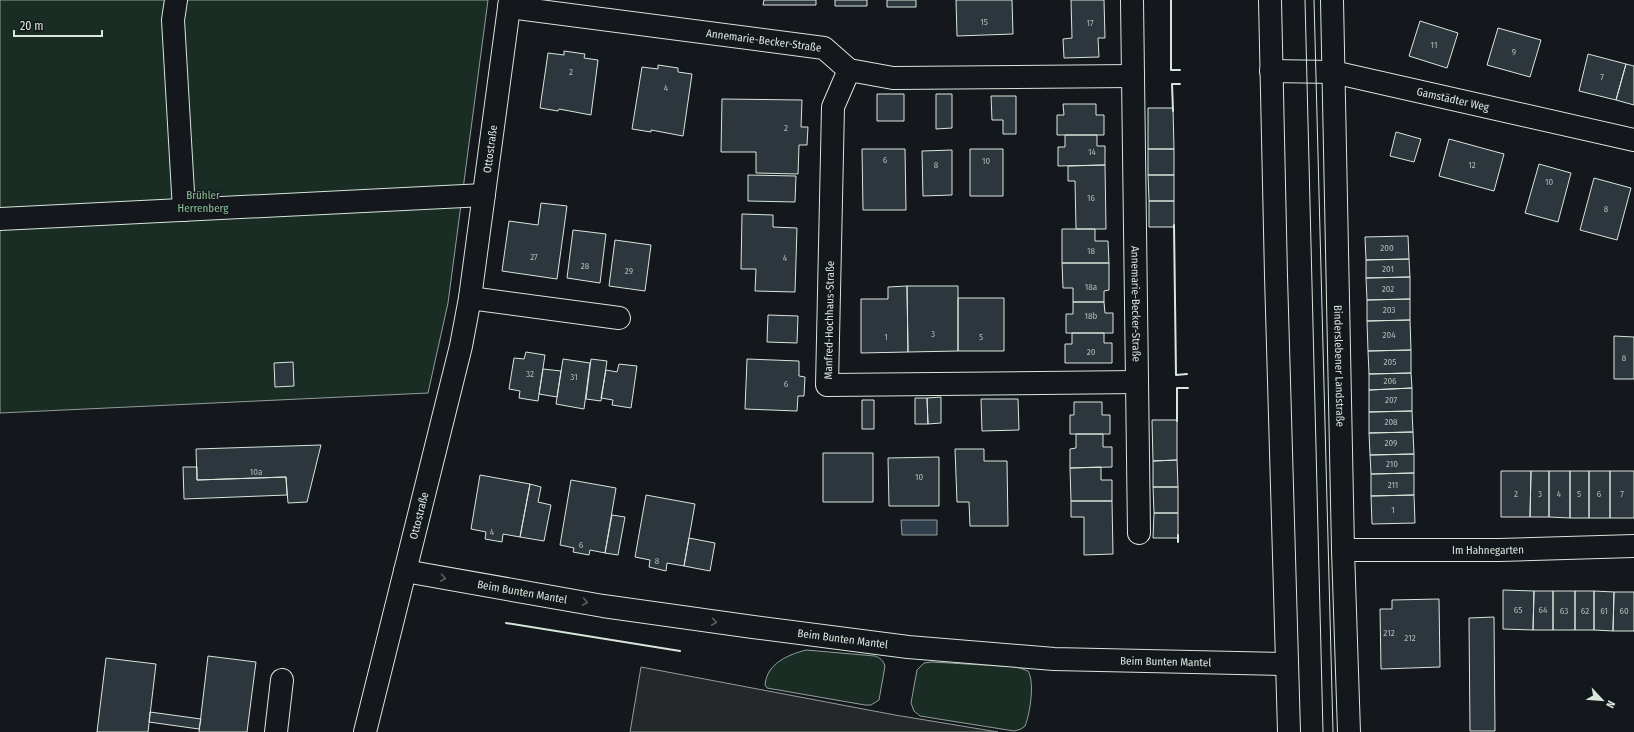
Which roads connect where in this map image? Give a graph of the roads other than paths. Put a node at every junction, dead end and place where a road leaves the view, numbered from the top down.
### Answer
1 (176, 0) edge
2 (1132, 0) edge
3 (1270, 0) edge
4 (1332, 0) edge
5 (509, 3) edge
6 (849, 70) junction
7 (1271, 71) junction
8 (1333, 72) junction
9 (1132, 76) junction
10 (1634, 140) edge
11 (484, 195) junction
12 (184, 210) junction
13 (0, 219) edge
14 (470, 298) junction
15 (619, 318) dead end
16 (1136, 382) junction
17 (1139, 533) dead end
18 (1634, 546) edge
19 (1343, 550) junction
20 (405, 571) junction
21 (1286, 664) junction
22 (282, 680) dead end
23 (276, 732) edge
24 (365, 732) edge
25 (1276, 732) edge
26 (1288, 732) edge
27 (1348, 732) edge

1 - 12 street
2 - 9 street, Annemarie-Becker-Straße
3 - 7 street
4 - 8 street, Binderslebener Landstraße
5 - 6 street, Annemarie-Becker-Straße
5 - 11 street, Ottostraße
6 - 9 street
6 - 16 street, Manfred-Hochhaus-Straße
7 - 8 street, Gamstädter Weg
7 - 21 street
8 - 10 street, Gamstädter Weg
8 - 19 street, Binderslebener Landstraße
9 - 16 street, Annemarie-Becker-Straße
11 - 12 street
11 - 14 street, Ottostraße
12 - 13 street
14 - 15 street
14 - 20 street, Ottostraße
16 - 17 street, Annemarie-Becker-Straße
18 - 19 street, Im Hahnegarten
19 - 27 street, Binderslebener Landstraße
20 -> 21 street, Beim Bunten Mantel
20 - 24 street, Ottostraße
21 - 25 street
21 - 26 street
22 - 23 street

